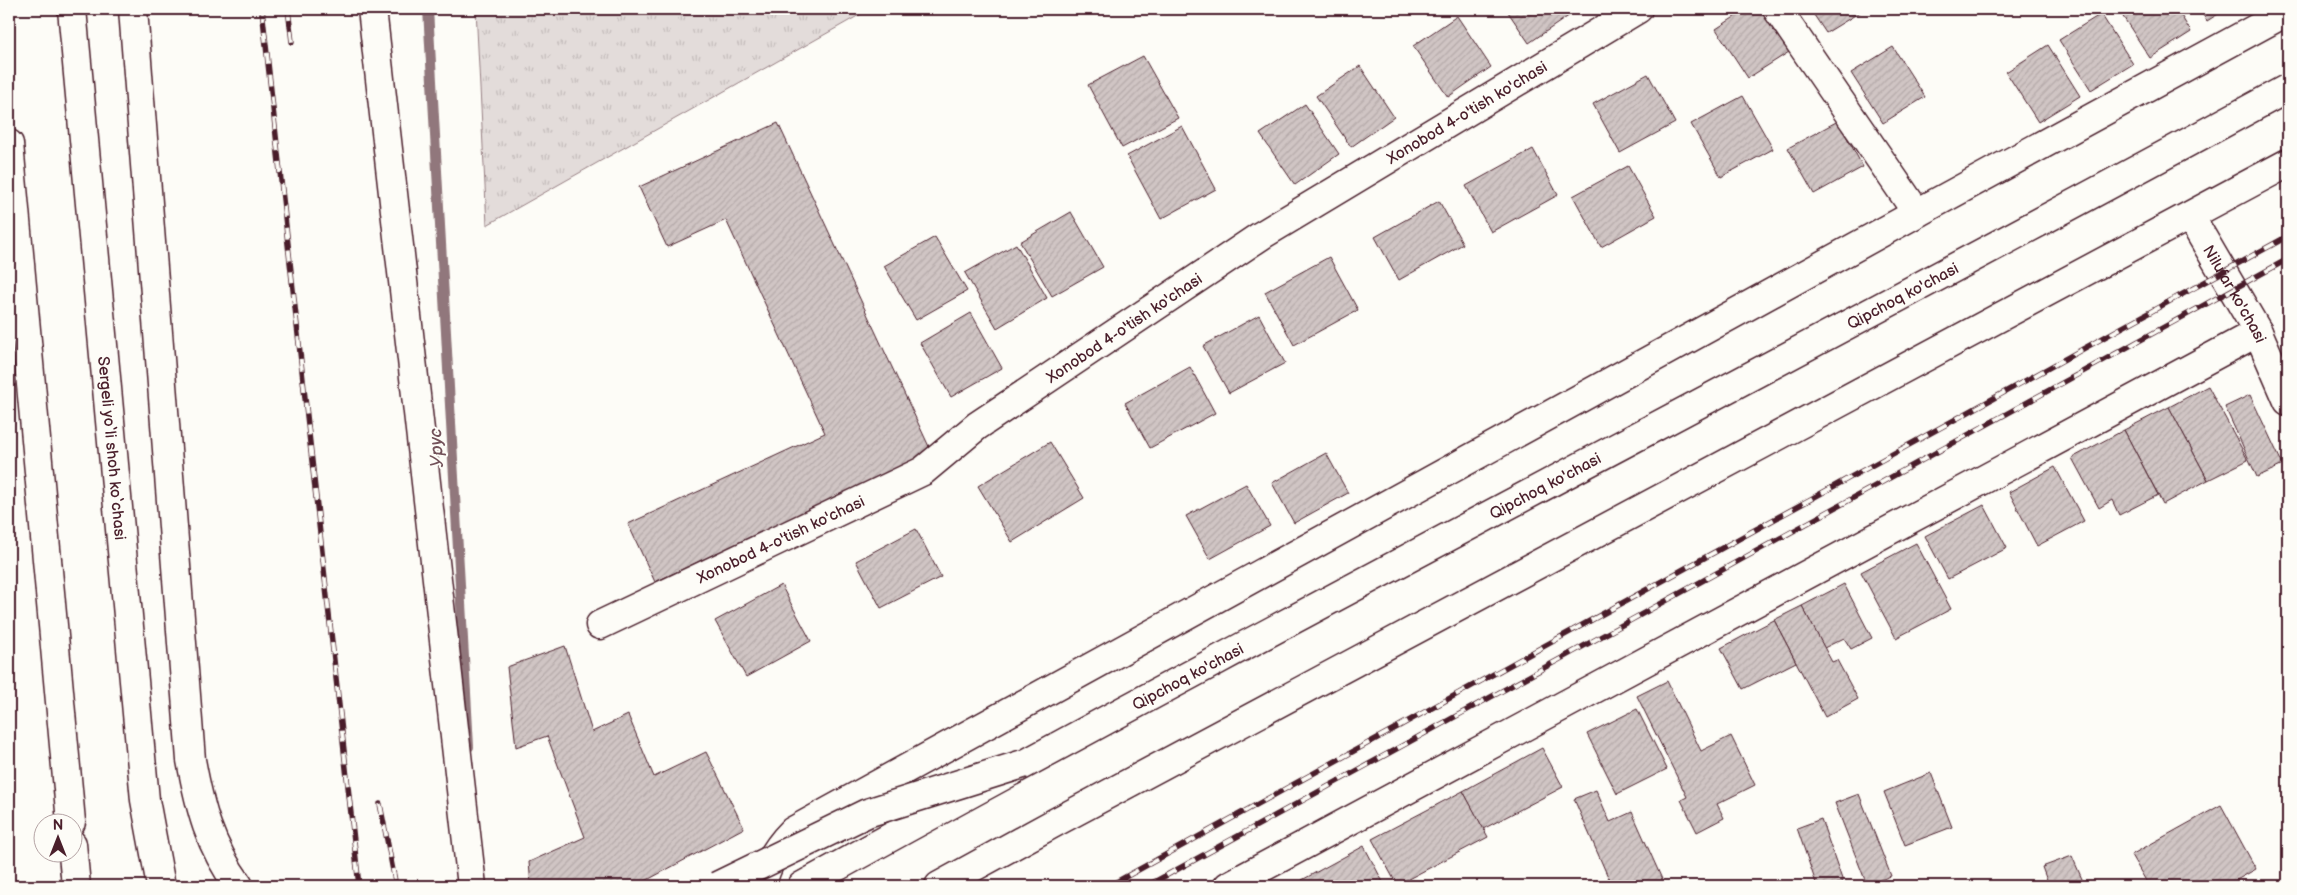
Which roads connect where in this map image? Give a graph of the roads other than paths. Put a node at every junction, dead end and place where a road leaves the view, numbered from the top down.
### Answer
1 (72, 9) edge
2 (133, 9) edge
3 (372, 9) edge
4 (1638, 9) edge
5 (1777, 9) edge
6 (2288, 11) edge
7 (2288, 88) edge
8 (9, 144) edge
9 (2288, 163) edge
10 (1917, 212) junction
11 (2190, 216) junction
12 (2258, 332) junction
13 (2288, 401) edge
14 (600, 625) dead end
15 (1023, 764) junction
16 (69, 812) edge
17 (74, 862) edge
18 (76, 886) edge
19 (161, 886) edge
20 (239, 886) edge
21 (472, 886) edge
22 (717, 886) edge
23 (762, 886) edge
24 (802, 886) edge
25 (939, 886) edge
26 (1228, 886) edge

1 - 19 main road, Sergeli yo‘li shoh ko‘chasi
2 - 20 main road
3 - 21 main road
4 - 14 main road, Xonobod 4-o'tish ko'chasi
5 - 10 main road
6 - 10 main road
7 - 15 main road, Qipchoq ko'chasi
8 - 16 main road
9 - 11 main road
10 - 23 main road
11 - 12 main road, Nilufar ko'chasi
11 - 25 main road
12 - 13 main road, Nilufar ko'chasi
12 - 26 main road
15 - 22 main road, bridge
15 - 24 main road, Qipchoq ko'chasi, bridge
17 - 18 main road

